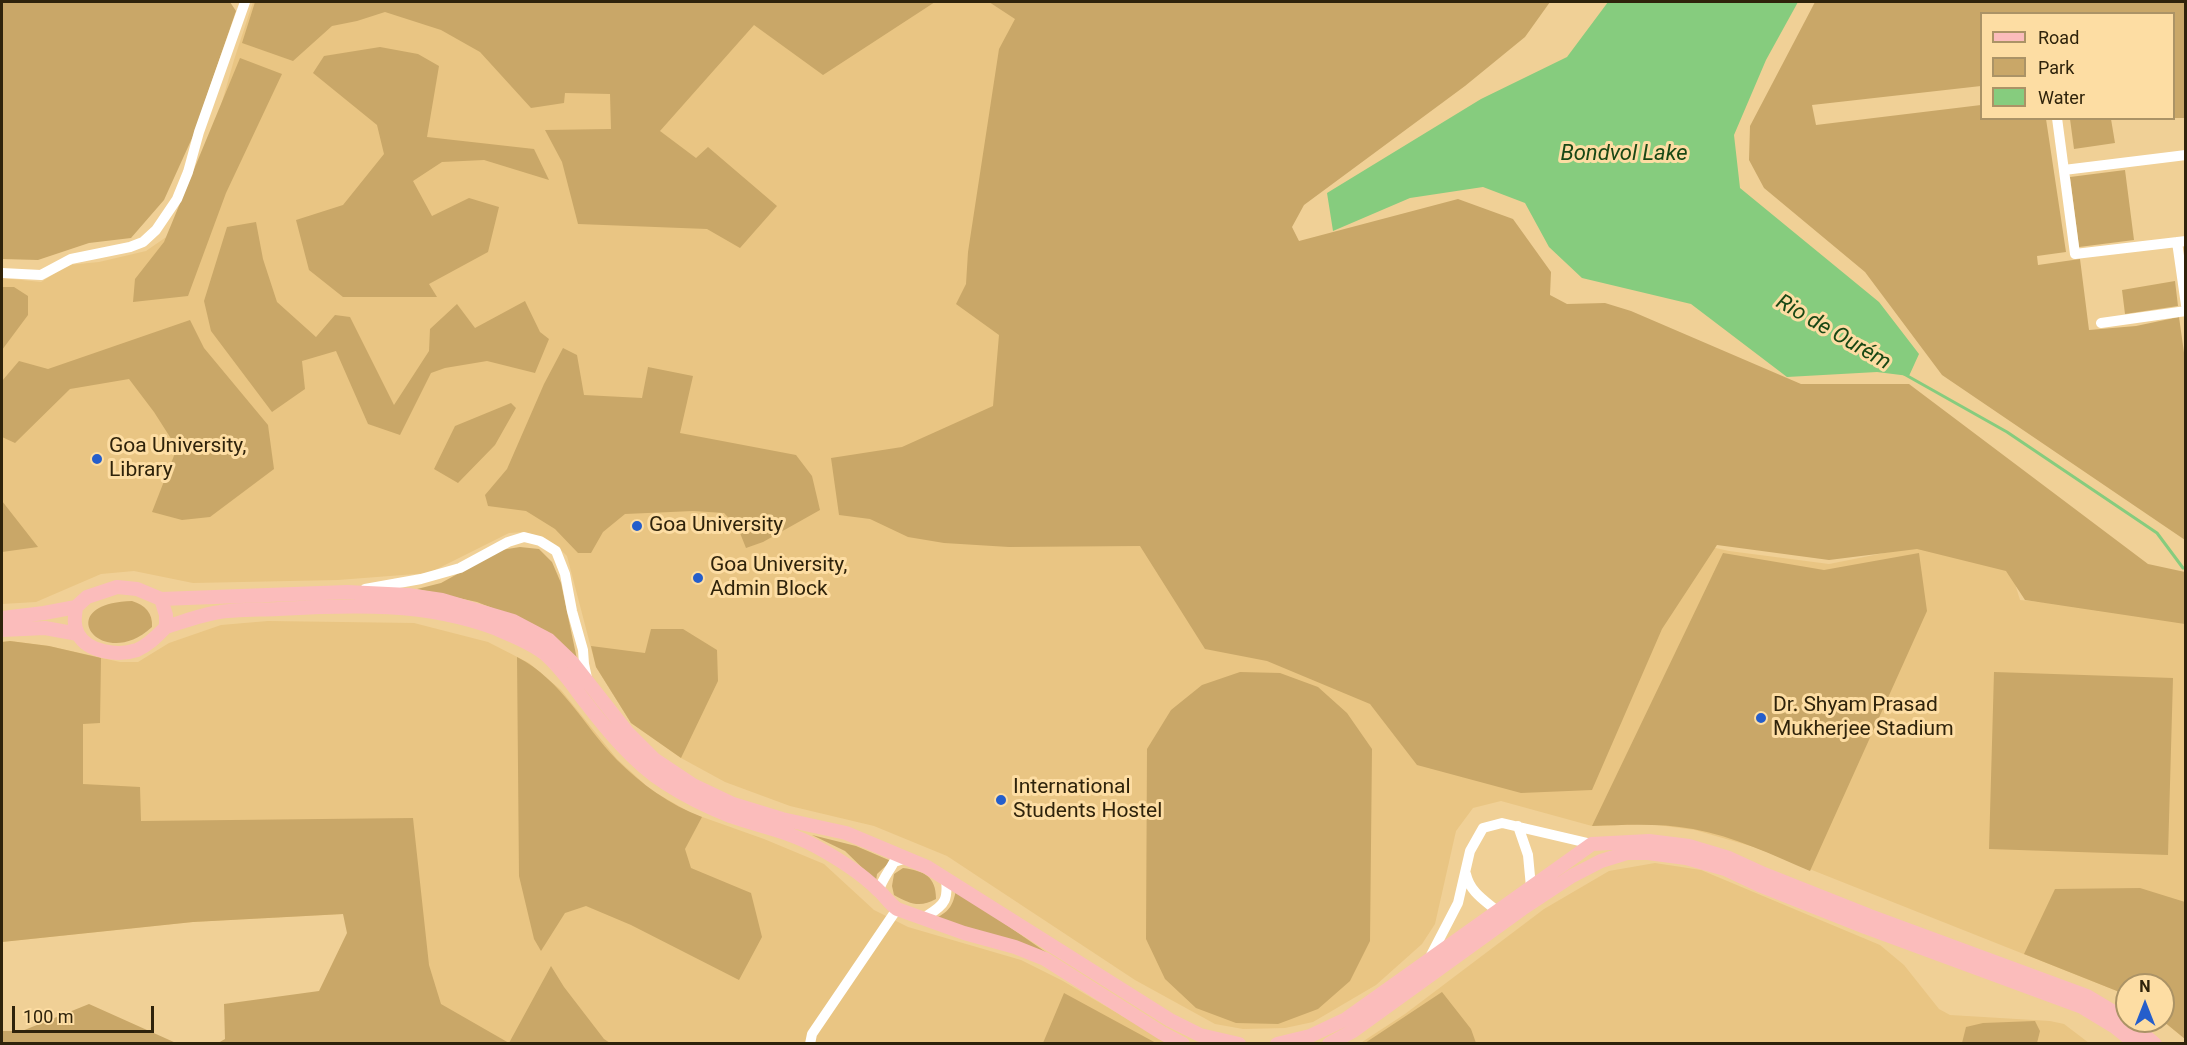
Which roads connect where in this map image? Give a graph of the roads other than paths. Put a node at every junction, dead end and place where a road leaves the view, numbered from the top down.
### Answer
1 (245, 2) edge
2 (2057, 120) edge
3 (2186, 155) edge
4 (2064, 170) junction
5 (2181, 241) edge
6 (2, 273) edge
7 (2186, 305) edge
8 (2186, 311) edge
9 (2101, 323) dead end
10 (347, 592) junction
11 (161, 599) junction
12 (76, 607) junction
13 (2, 618) edge
14 (166, 627) junction
15 (2, 630) edge
16 (78, 634) junction
17 (589, 682) junction
18 (1518, 826) junction
19 (1592, 844) junction
20 (907, 858) junction
21 (1466, 872) junction
22 (946, 878) junction
23 (1773, 884) junction
24 (1531, 887) junction
25 (879, 890) junction
26 (897, 909) junction
27 (1497, 911) junction
28 (911, 915) junction
29 (928, 915) joint
30 (1434, 962) junction
31 (2002, 972) junction
32 (2115, 1014) edge
33 (2142, 1033) edge
34 (810, 1044) edge
35 (1184, 1044) edge
36 (1239, 1044) edge
37 (1277, 1044) edge
38 (1329, 1044) edge
39 (2136, 1044) edge
40 (2155, 1044) edge

1 - 6 street
2 - 4 street
3 - 4 street
4 - 5 street
5 - 7 street
8 - 9 street
10 - 11 main road
10 - 17 main road
10 - 17 street
11 - 12 main road
11 - 14 main road
12 - 13 main road
12 - 16 main road
14 - 16 main road
14 - 25 main road
15 - 16 main road
17 - 20 main road
18 - 19 street
18 - 21 street
18 - 24 street
19 - 23 main road
19 - 24 main road
20 - 22 main road
20 - 25 street
21 - 27 street
21 - 30 street
22 - 29 street
22 - 36 main road
23 - 30 main road
23 - 31 main road
24 - 27 main road
25 - 26 main road
26 - 28 main road
26 - 34 street
27 - 30 main road
28 - 29 main road
28 - 35 main road
30 - 37 main road
30 - 38 main road
31 - 32 main road
31 - 39 main road
33 - 40 main road

